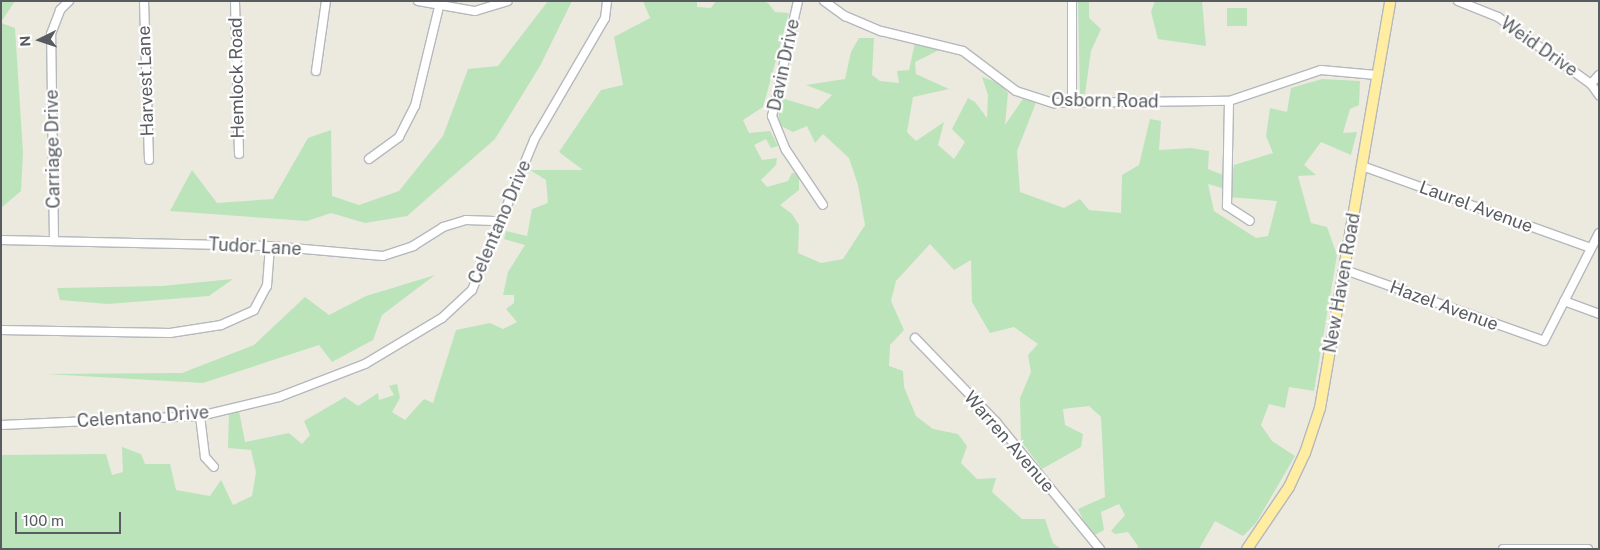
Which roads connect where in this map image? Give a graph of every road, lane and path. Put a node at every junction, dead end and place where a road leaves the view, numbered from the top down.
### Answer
1 (69, 1) edge
2 (144, 1) edge
3 (235, 1) edge
4 (326, 1) edge
5 (418, 1) edge
6 (507, 1) edge
7 (607, 1) edge
8 (798, 1) edge
9 (824, 1) edge
10 (1072, 1) edge
11 (1390, 1) edge
12 (1458, 1) edge
13 (439, 7) junction
14 (316, 71) dead end
15 (1376, 75) junction
16 (1599, 75) edge
17 (1591, 84) junction
18 (1599, 95) edge
19 (1072, 102) junction
20 (1228, 102) junction
21 (239, 154) dead end
22 (369, 159) dead end
23 (149, 160) dead end
24 (1362, 166) junction
25 (823, 205) dead end
26 (501, 221) junction
27 (1250, 221) dead end
28 (1599, 233) edge
29 (1, 240) edge
30 (54, 241) junction
31 (270, 246) junction
32 (1590, 248) junction
33 (1345, 270) junction
34 (1564, 301) junction
35 (1599, 314) edge
36 (1, 330) edge
37 (915, 338) dead end
38 (200, 416) junction
39 (1, 425) edge
40 (214, 466) dead end
41 (1100, 549) edge
42 (1247, 549) edge
43 (1503, 549) edge
44 (1588, 549) edge

1 - 30 street, Carriage Drive
2 - 23 street, Harvest Lane
3 - 21 street, Hemlock Road
4 - 14 street
5 - 13 street
6 - 13 street
7 - 26 street, Celentano Drive
8 - 25 street, Davin Drive
9 - 19 street, Osborn Road
10 - 19 street
11 - 15 main road, New Haven Road
12 - 17 street, Weid Drive
13 - 22 street
15 - 20 street, Osborn Road
15 - 24 main road, New Haven Road
16 - 17 street, Weid Drive
17 - 18 street, Weid Drive
19 - 20 street, Osborn Road
20 - 27 street
24 - 32 street, Laurel Avenue
24 - 33 main road, New Haven Road
26 - 31 street, Tudor Lane
26 - 38 street, Celentano Drive
28 - 32 street
29 - 30 street, Tudor Lane
30 - 31 street, Tudor Lane
31 - 36 street
32 - 34 street
33 - 34 street, Hazel Avenue
33 - 42 main road, New Haven Road
34 - 35 street
37 - 41 street, Warren Avenue
38 - 39 street, Celentano Drive
38 - 40 street
43 - 44 street

